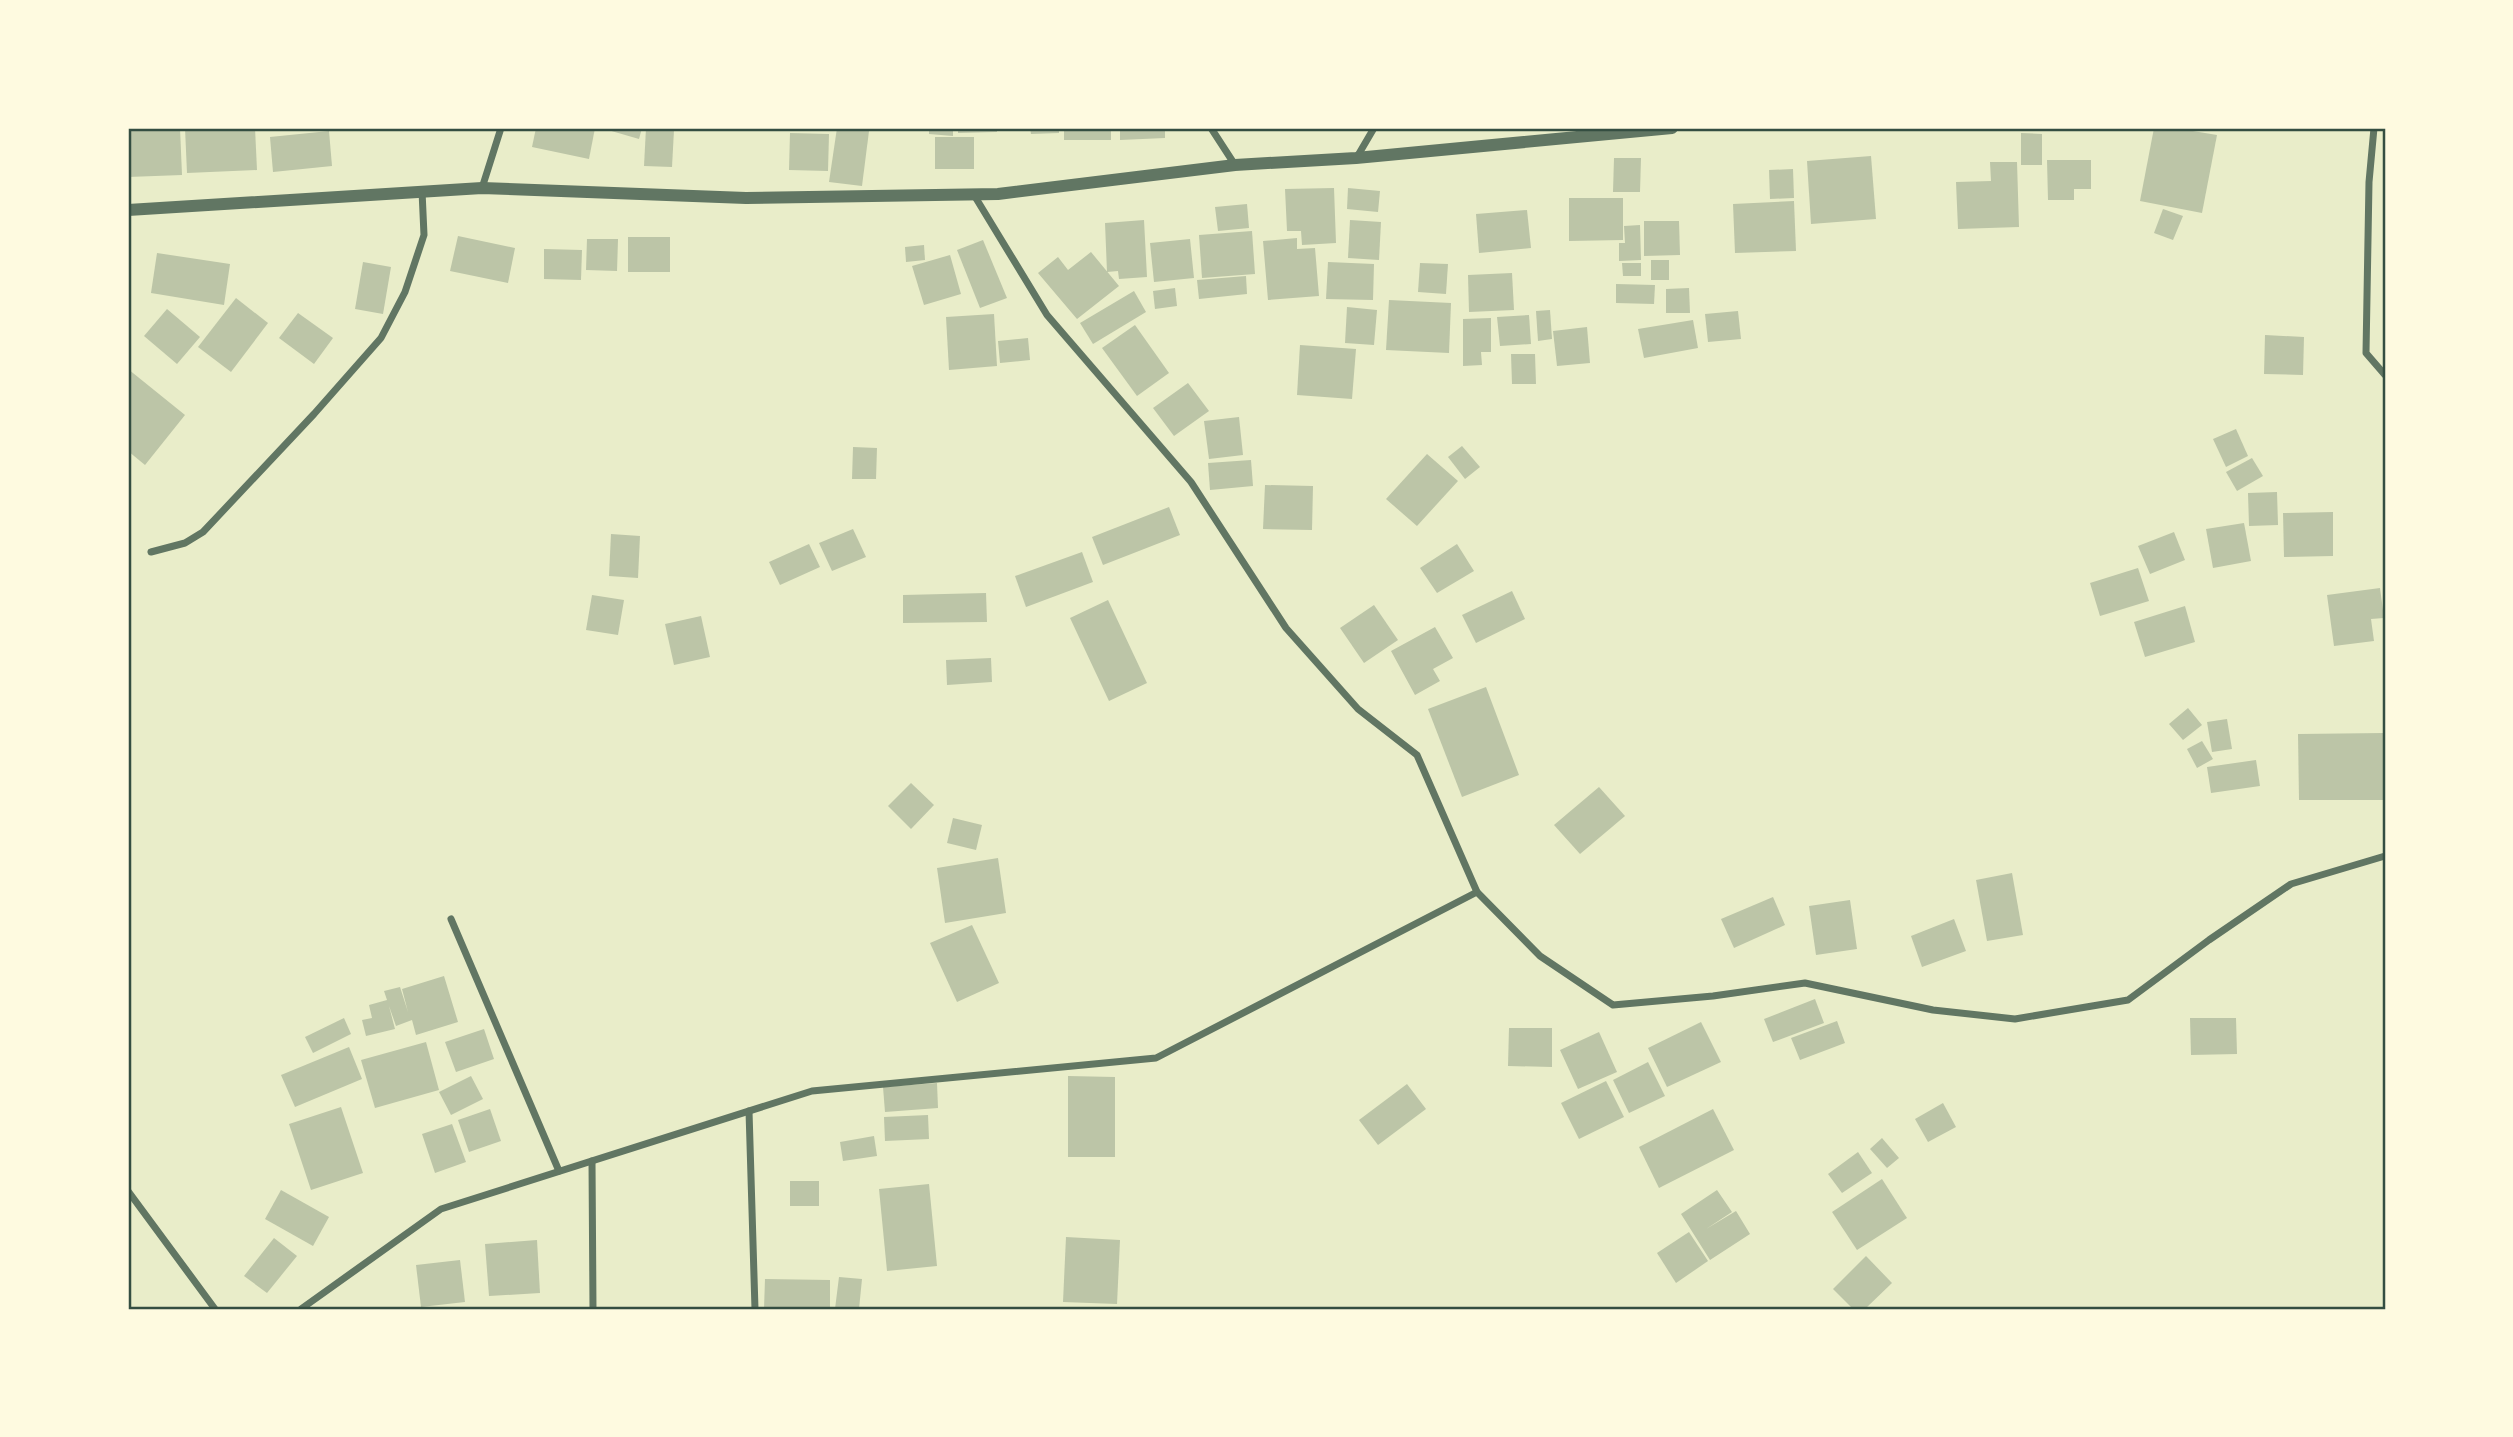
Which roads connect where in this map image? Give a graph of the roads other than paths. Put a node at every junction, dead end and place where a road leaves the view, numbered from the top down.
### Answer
1 (501, 128) edge
2 (1211, 128) edge
3 (1374, 128) edge
4 (1672, 128) edge
5 (2374, 128) edge
6 (1356, 158) junction
7 (1235, 165) junction
8 (482, 188) junction
9 (422, 191) junction
10 (974, 194) junction
11 (128, 210) edge
12 (2385, 375) edge
13 (151, 552) dead end
14 (2385, 856) edge
15 (1477, 892) junction
16 (451, 919) dead end
17 (749, 1111) junction
18 (592, 1161) junction
19 (559, 1171) junction
20 (128, 1191) edge
21 (215, 1309) edge
22 (301, 1309) edge
23 (593, 1309) edge
24 (755, 1309) edge

1 - 8 street
2 - 7 street
3 - 6 street
4 - 6 street
5 - 12 street
6 - 7 street
7 - 10 street
8 - 9 street
8 - 10 street
9 - 11 street
9 - 13 street
10 - 15 street
14 - 15 street
15 - 17 street
16 - 19 street
17 - 18 street
17 - 24 street
18 - 19 street
18 - 23 street
19 - 22 street
20 - 21 street

